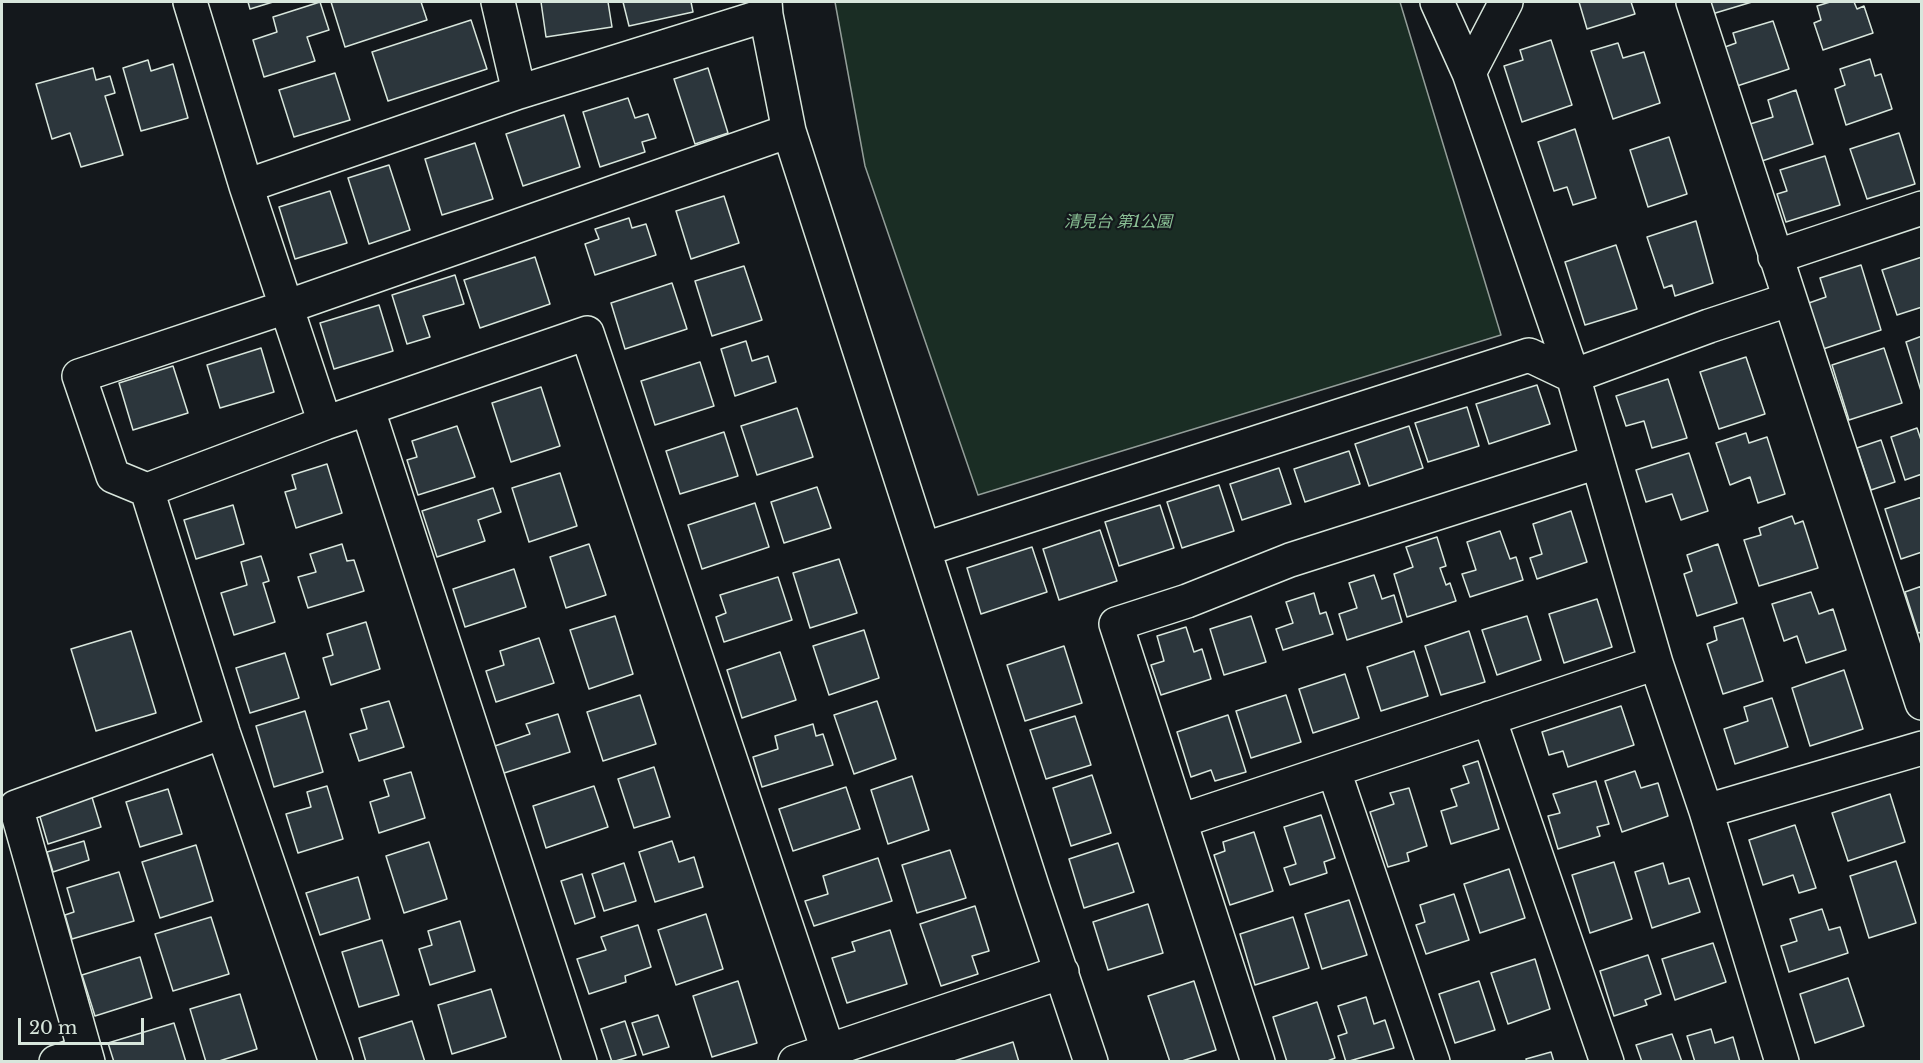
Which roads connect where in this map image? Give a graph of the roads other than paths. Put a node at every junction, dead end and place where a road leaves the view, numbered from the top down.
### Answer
1 (190, 2) edge
2 (498, 2) edge
3 (1437, 2) edge
4 (1506, 2) edge
5 (1693, 2) edge
6 (766, 8) edge
7 (1469, 73) junction
8 (519, 92) junction
9 (789, 131) junction
10 (246, 186) junction
11 (1922, 208) edge
12 (1775, 257) junction
13 (1788, 300) junction
14 (286, 307) junction
15 (1572, 376) junction
16 (368, 410) junction
17 (325, 423) junction
18 (1597, 462) junction
19 (147, 490) junction
20 (925, 549) junction
21 (1656, 663) junction
22 (1922, 703) edge
23 (1489, 718) junction
24 (223, 732) junction
25 (1922, 748) edge
26 (1334, 771) junction
27 (1706, 811) junction
28 (1180, 821) junction
29 (1062, 972) junction
30 (830, 1056) edge
31 (76, 1058) edge
32 (336, 1062) edge
33 (580, 1062) edge
34 (795, 1062) edge
35 (1091, 1062) edge
36 (1258, 1062) edge
37 (1433, 1062) edge
38 (1607, 1062) edge
39 (1782, 1062) edge

1 - 10 street
2 - 8 street
3 - 7 street
4 - 7 street
5 - 12 street
6 - 8 street
6 - 9 street
7 - 15 street
8 - 10 street
9 - 14 street
9 - 20 street
10 - 14 street
11 - 12 street
12 - 13 street
13 - 15 street
13 - 22 street
14 - 17 street
14 - 19 street
15 - 18 street
15 - 20 street
16 - 17 street
16 - 30 street
16 - 33 street
17 - 19 street
18 - 21 street
18 - 28 street
19 - 24 street
20 - 29 street
21 - 23 street
21 - 27 street
23 - 26 street
23 - 38 street
24 - 31 street
24 - 32 street
25 - 27 street
26 - 28 street
26 - 37 street
27 - 39 street
28 - 36 street
29 - 30 street
29 - 35 street
30 - 34 street

